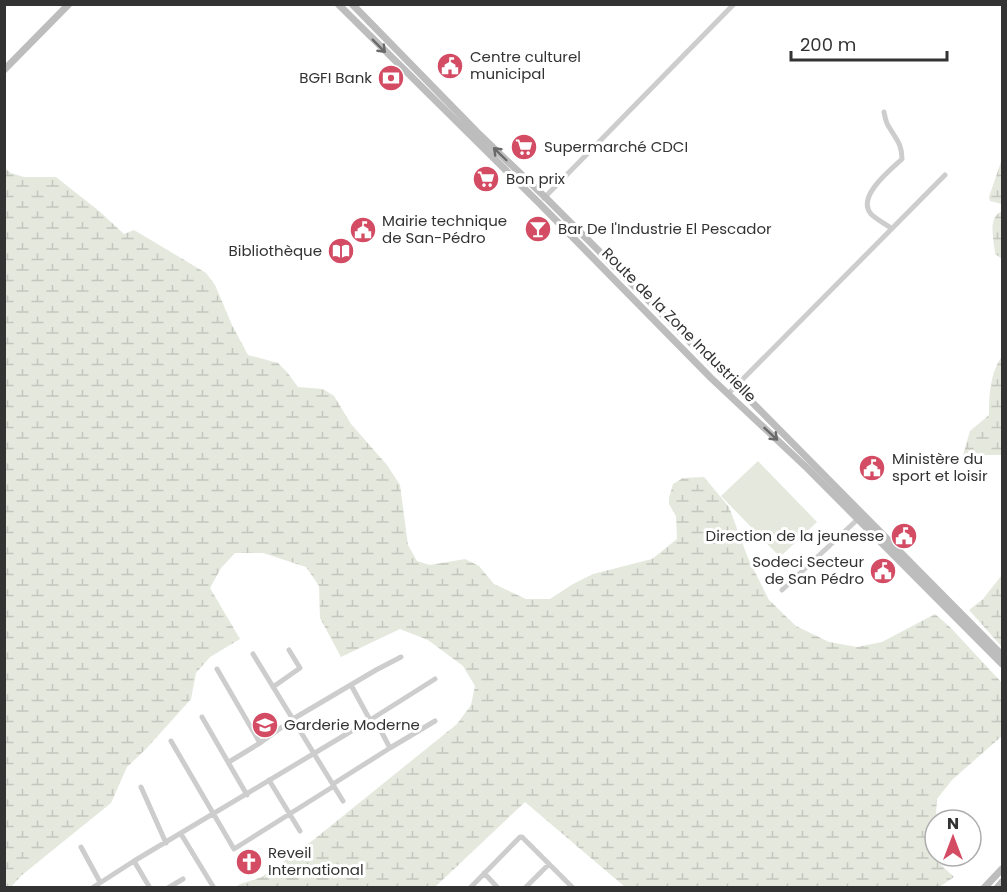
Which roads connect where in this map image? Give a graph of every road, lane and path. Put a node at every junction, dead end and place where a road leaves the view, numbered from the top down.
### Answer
1 (69, 4) edge
2 (338, 4) edge
3 (352, 4) edge
4 (734, 4) edge
5 (4, 70) edge
6 (884, 112) dead end
7 (945, 175) dead end
8 (545, 197) junction
9 (538, 203) junction
10 (891, 228) junction
11 (736, 386) junction
12 (728, 393) junction
13 (858, 519) junction
14 (782, 590) dead end
15 (289, 650) dead end
16 (253, 654) dead end
17 (1002, 655) edge
18 (401, 657) dead end
19 (1002, 664) edge
20 (217, 669) dead end
21 (435, 680) dead end
22 (351, 685) junction
23 (273, 687) junction
24 (202, 717) dead end
25 (293, 719) junction
26 (370, 720) junction
27 (435, 721) dead end
28 (171, 741) dead end
29 (260, 743) junction
30 (390, 748) junction
31 (314, 754) junction
32 (229, 762) junction
33 (269, 780) junction
34 (334, 785) junction
35 (141, 787) dead end
36 (247, 795) junction
37 (343, 801) dead end
38 (214, 814) junction
39 (290, 814) junction
40 (300, 831) dead end
41 (181, 834) junction
42 (166, 843) junction
43 (81, 848) dead end
44 (134, 861) junction
45 (549, 864) junction
46 (1002, 870) edge
47 (484, 873) junction
48 (183, 879) dead end
49 (100, 882) junction
50 (1002, 882) edge
51 (92, 888) edge
52 (150, 888) edge
53 (168, 888) edge
54 (214, 888) edge
55 (470, 888) edge
56 (498, 888) edge
57 (525, 888) edge
58 (573, 888) edge
59 (984, 888) edge
60 (996, 888) edge

1 - 5 main road
2 -> 9 main road, Route de la Zone Industrielle
8 -> 3 main road, Route de la Zone Industrielle
4 - 8 street
6 - 10 street
7 - 10 street
8 - 9 street
8 - 11 main road, Route de la Zone Industrielle
9 - 12 main road, Route de la Zone Industrielle
10 - 11 street
11 - 12 street
11 - 17 main road, Route de la Zone Industrielle
12 -> 13 main road, Route de la Zone Industrielle
13 - 14 street
13 - 19 main road, Route de la Zone Industrielle
15 - 23 street
16 - 23 street
18 - 22 street
20 - 29 street
21 - 26 street
22 - 25 street
22 - 26 street
23 - 25 street
24 - 32 street
25 - 29 street
25 - 31 street
26 - 30 street
26 - 31 street
27 - 30 street
28 - 38 street
29 - 32 street
30 - 34 street
31 - 33 street
31 - 34 street
32 - 36 street
33 - 36 street
33 - 39 street
34 - 37 street
34 - 39 street
35 - 42 street
36 - 38 street
38 - 39 street
38 - 41 street
39 - 40 street
41 - 42 street
41 - 54 street
42 - 44 street
43 - 49 street
44 - 49 street
44 - 52 street
45 - 47 street
45 - 57 street
45 - 58 street
46 - 59 main road
47 - 55 street
47 - 56 street
48 - 53 street
49 - 51 street
50 - 60 main road

